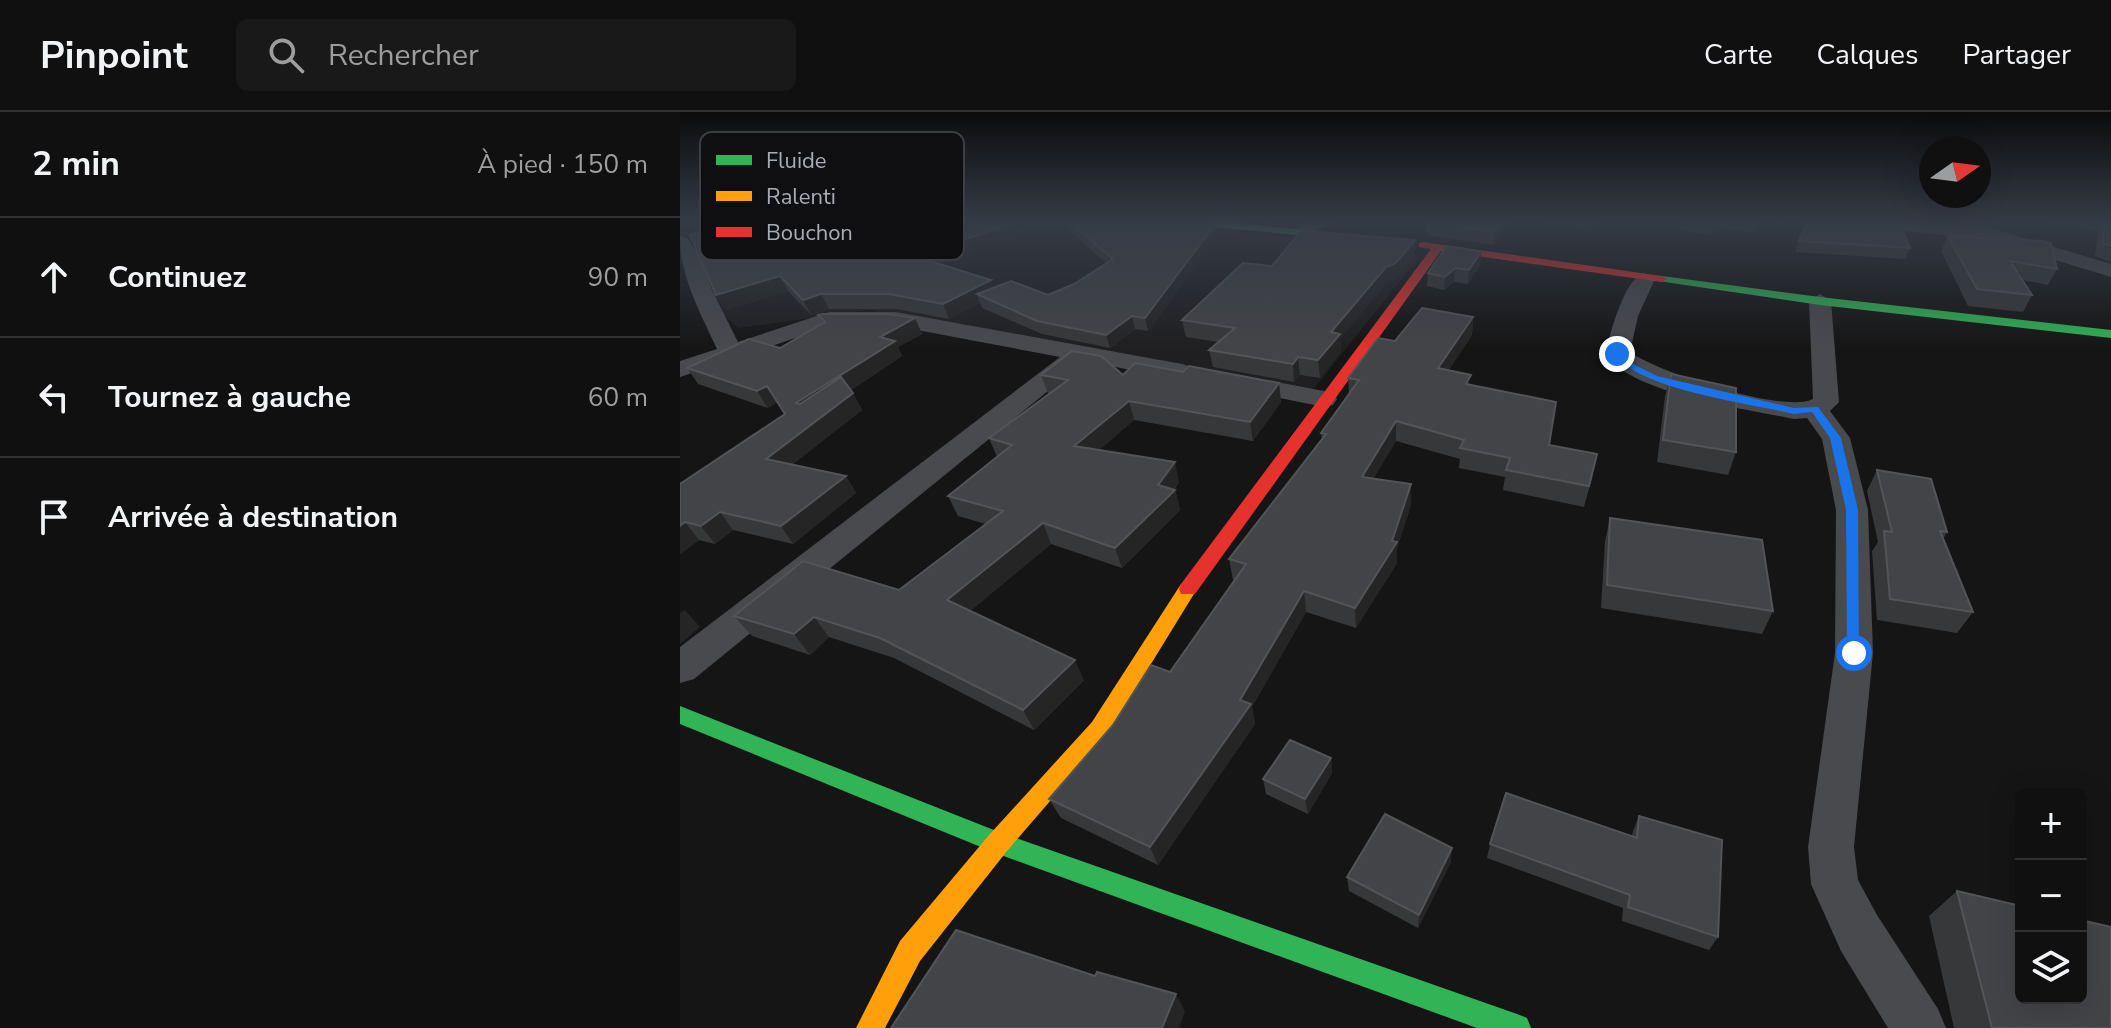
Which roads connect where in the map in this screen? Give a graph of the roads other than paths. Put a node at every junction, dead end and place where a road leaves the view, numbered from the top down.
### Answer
1 (692, 264) edge
2 (1425, 264) edge
3 (1546, 264) edge
4 (2087, 264) edge
5 (2111, 271) edge
6 (1644, 279) junction
7 (1820, 301) junction
8 (2111, 334) edge
9 (730, 351) junction
10 (1080, 352) junction
11 (680, 369) edge
12 (1324, 399) junction
13 (1814, 409) junction
14 (680, 668) edge
15 (680, 715) edge
16 (998, 843) junction
17 (870, 1028) edge
18 (1517, 1028) edge
19 (1919, 1028) edge

1 - 9 street
2 - 12 street
3 - 6 street
4 - 5 street
6 - 7 street
6 - 13 street
7 - 8 street
7 - 13 street
9 - 10 street
9 - 11 street
10 - 12 street
10 - 14 street
12 - 16 street
13 - 19 street
15 - 16 street
16 - 17 street
16 - 18 street

